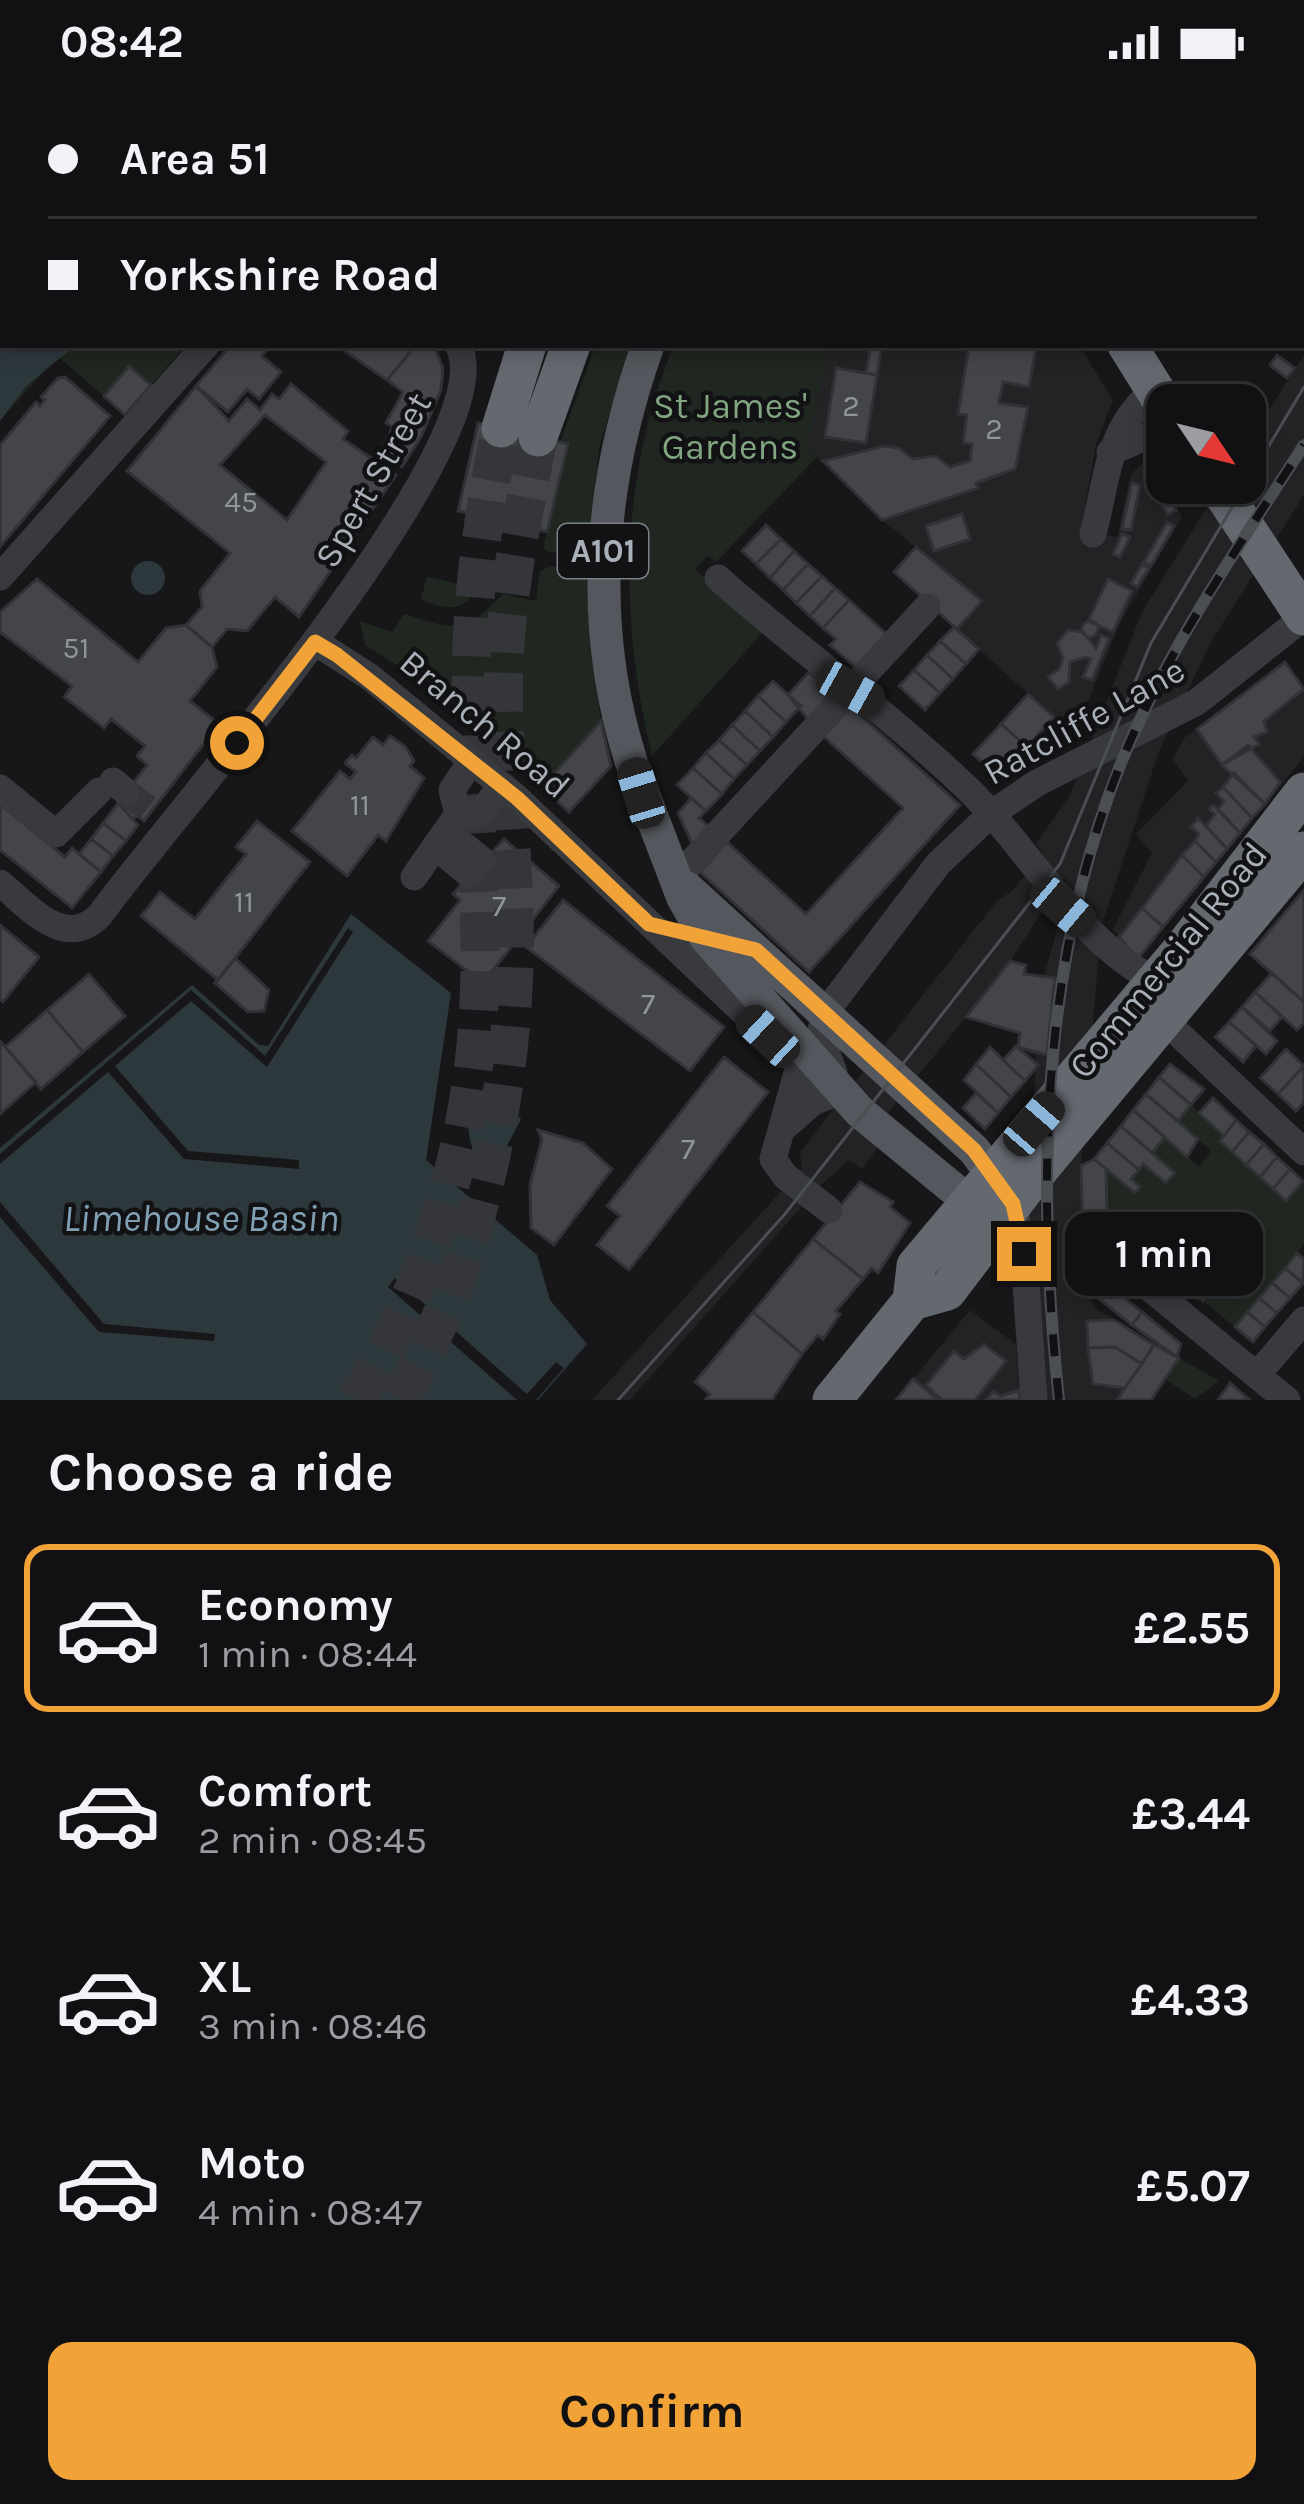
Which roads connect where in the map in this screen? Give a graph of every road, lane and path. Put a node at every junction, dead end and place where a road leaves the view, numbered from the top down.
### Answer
1 (203, 348) edge
2 (460, 348) edge
3 (527, 348) edge
4 (569, 348) edge
5 (647, 348) edge
6 (1129, 348) edge
7 (1151, 384) edge
8 (1146, 405) edge
9 (1146, 437) edge
10 (1110, 452) junction
11 (1230, 504) edge
12 (1094, 534) dead end
13 (0, 577) edge
14 (718, 578) dead end
15 (927, 607) dead end
16 (1304, 617) edge
17 (315, 642) junction
18 (850, 689) junction
19 (472, 760) junction
20 (502, 785) junction
21 (0, 788) edge
22 (113, 788) dead end
23 (1304, 792) edge
24 (991, 814) junction
25 (446, 831) junction
26 (1304, 850) edge
27 (476, 867) dead end
28 (414, 877) dead end
29 (676, 879) junction
30 (0, 884) edge
31 (649, 924) junction
32 (706, 938) junction
33 (756, 950) junction
34 (1154, 980) junction
35 (825, 1013) junction
36 (1166, 1021) junction
37 (799, 1066) junction
38 (844, 1096) junction
39 (779, 1132) junction
40 (1304, 1152) edge
41 (993, 1201) junction
42 (830, 1210) dead end
43 (1088, 1250) dead end
44 (1304, 1319) edge
45 (1257, 1376) junction
46 (832, 1400) edge
47 (1034, 1400) edge
48 (1287, 1400) edge

1 - 13 street
2 - 17 street, Spert Street
3 - 4 highway
5 - 29 main road, A101
6 - 7 highway
8 - 10 street
9 - 10 street
10 - 12 street
11 - 16 highway
14 - 18 street
15 - 18 street
16 - 24 street, Ratcliffe Lane
17 - 19 street, Branch Road
17 - 30 street, Spert Street
18 - 24 street
18 - 29 street
19 - 20 street, Branch Road
19 - 25 street
20 - 25 street
20 - 31 street, Branch Road
21 - 22 street
23 - 34 highway, Commercial Road
24 - 34 street
24 - 35 street, Ratcliffe Lane
25 - 27 street
25 - 28 street
26 - 36 highway, Commercial Road
29 - 32 main road, A101
29 - 33 main road, A101
31 - 32 street, Branch Road
31 - 37 street, Branch Road
32 - 33 street, Branch Road
32 - 38 main road, Branch Road / A101
33 - 35 main road, Branch Road / A101
34 - 41 highway, Commercial Road
35 - 38 street
35 - 41 main road, Branch Road / A101
36 - 40 street
36 - 41 highway, Commercial Road
37 - 38 street, Branch Road
37 - 39 street
38 - 39 street
38 - 41 main road, Branch Road / A101
39 - 42 street
41 - 46 highway, Commercial Road
41 - 47 street
43 - 45 street
44 - 45 street
45 - 48 street

